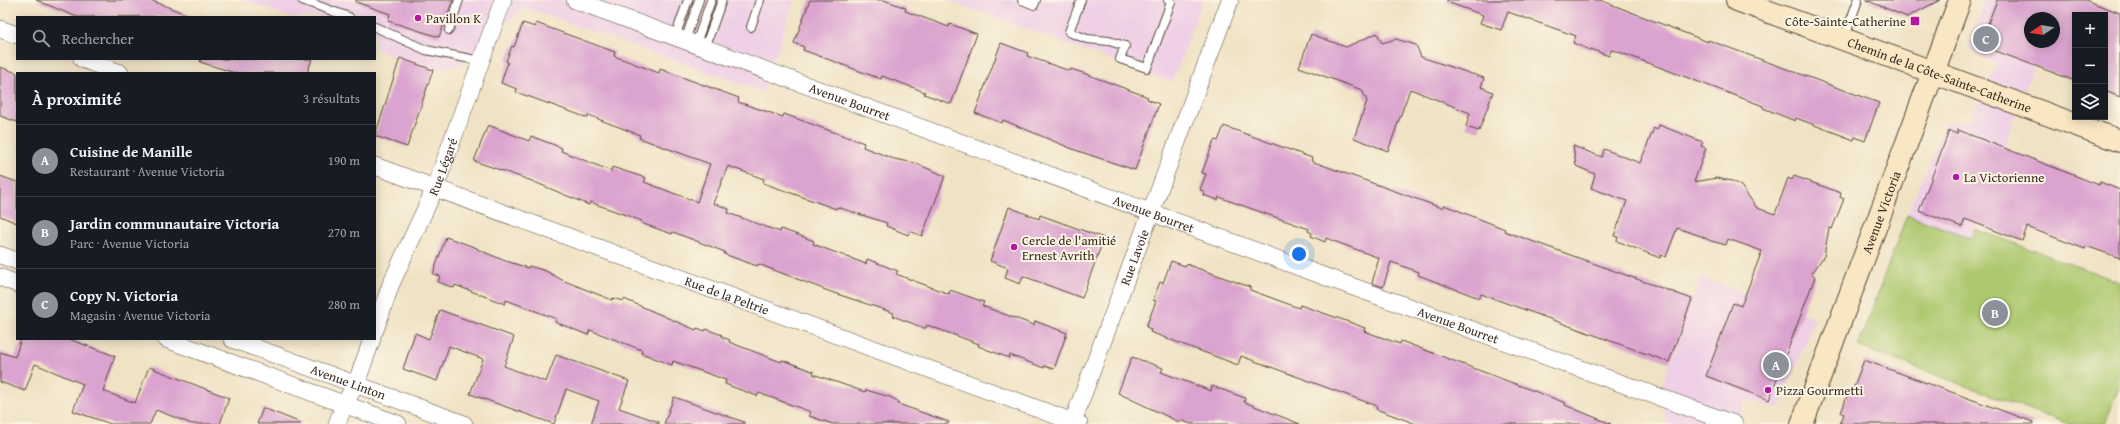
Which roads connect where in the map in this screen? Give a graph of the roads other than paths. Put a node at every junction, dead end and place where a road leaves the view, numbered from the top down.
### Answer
1 (302, 0) edge
2 (459, 0) edge
3 (503, 0) edge
4 (575, 0) edge
5 (688, 0) edge
6 (699, 0) edge
7 (711, 0) edge
8 (722, 0) edge
9 (760, 0) edge
10 (1022, 0) edge
11 (1036, 0) edge
12 (1081, 0) edge
13 (1168, 0) edge
14 (1230, 0) edge
15 (1737, 0) edge
16 (1858, 0) edge
17 (1960, 0) edge
18 (346, 16) edge
19 (376, 27) edge
20 (751, 27) dead end
21 (0, 29) edge
22 (449, 30) dead end
23 (16, 35) edge
24 (1844, 40) junction
25 (690, 42) junction
26 (85, 60) edge
27 (481, 61) junction
28 (117, 72) edge
29 (1932, 72) junction
30 (2120, 141) edge
31 (376, 166) edge
32 (435, 188) junction
33 (1151, 213) junction
34 (0, 255) edge
35 (16, 261) edge
36 (0, 277) edge
37 (16, 284) edge
38 (376, 327) edge
39 (169, 340) edge
40 (235, 340) edge
41 (372, 340) edge
42 (356, 384) junction
43 (344, 405) junction
44 (1075, 423) edge
45 (337, 424) edge
46 (398, 424) edge
47 (464, 424) edge
48 (1734, 424) edge
49 (1802, 424) edge

1 - 18 lane
2 - 22 lane
3 - 27 street, Rue Légaré
4 - 25 street, Avenue Bourret
5 - 25 lane
6 - 25 lane
7 - 25 lane
8 - 25 lane
9 - 20 lane
10 - 11 lane
12 - 13 lane
14 - 33 street, Rue Lavoie
15 - 24 street, Chemin de la Côte-Sainte-Catherine
16 - 24 lane
17 - 29 street, Avenue Victoria
19 - 27 lane
21 - 23 street
24 - 29 street, Chemin de la Côte-Sainte-Catherine
25 - 33 street, Avenue Bourret
26 - 28 street
27 - 32 street, Rue Légaré
29 - 30 street, Chemin de la Côte-Sainte-Catherine
29 - 49 street, Avenue Victoria
31 - 32 street, Rue de la Peltrie
32 - 38 street, Rue Légaré
32 - 44 street, Rue de la Peltrie
33 - 44 street, Rue Lavoie
33 - 48 street, Avenue Bourret
34 - 35 street
36 - 37 street
39 - 43 street, Avenue Linton
40 - 42 street, Avenue Linton
41 - 42 street
42 - 43 street
42 - 47 street, Avenue Linton
43 - 45 street
43 - 46 street, Avenue Linton

